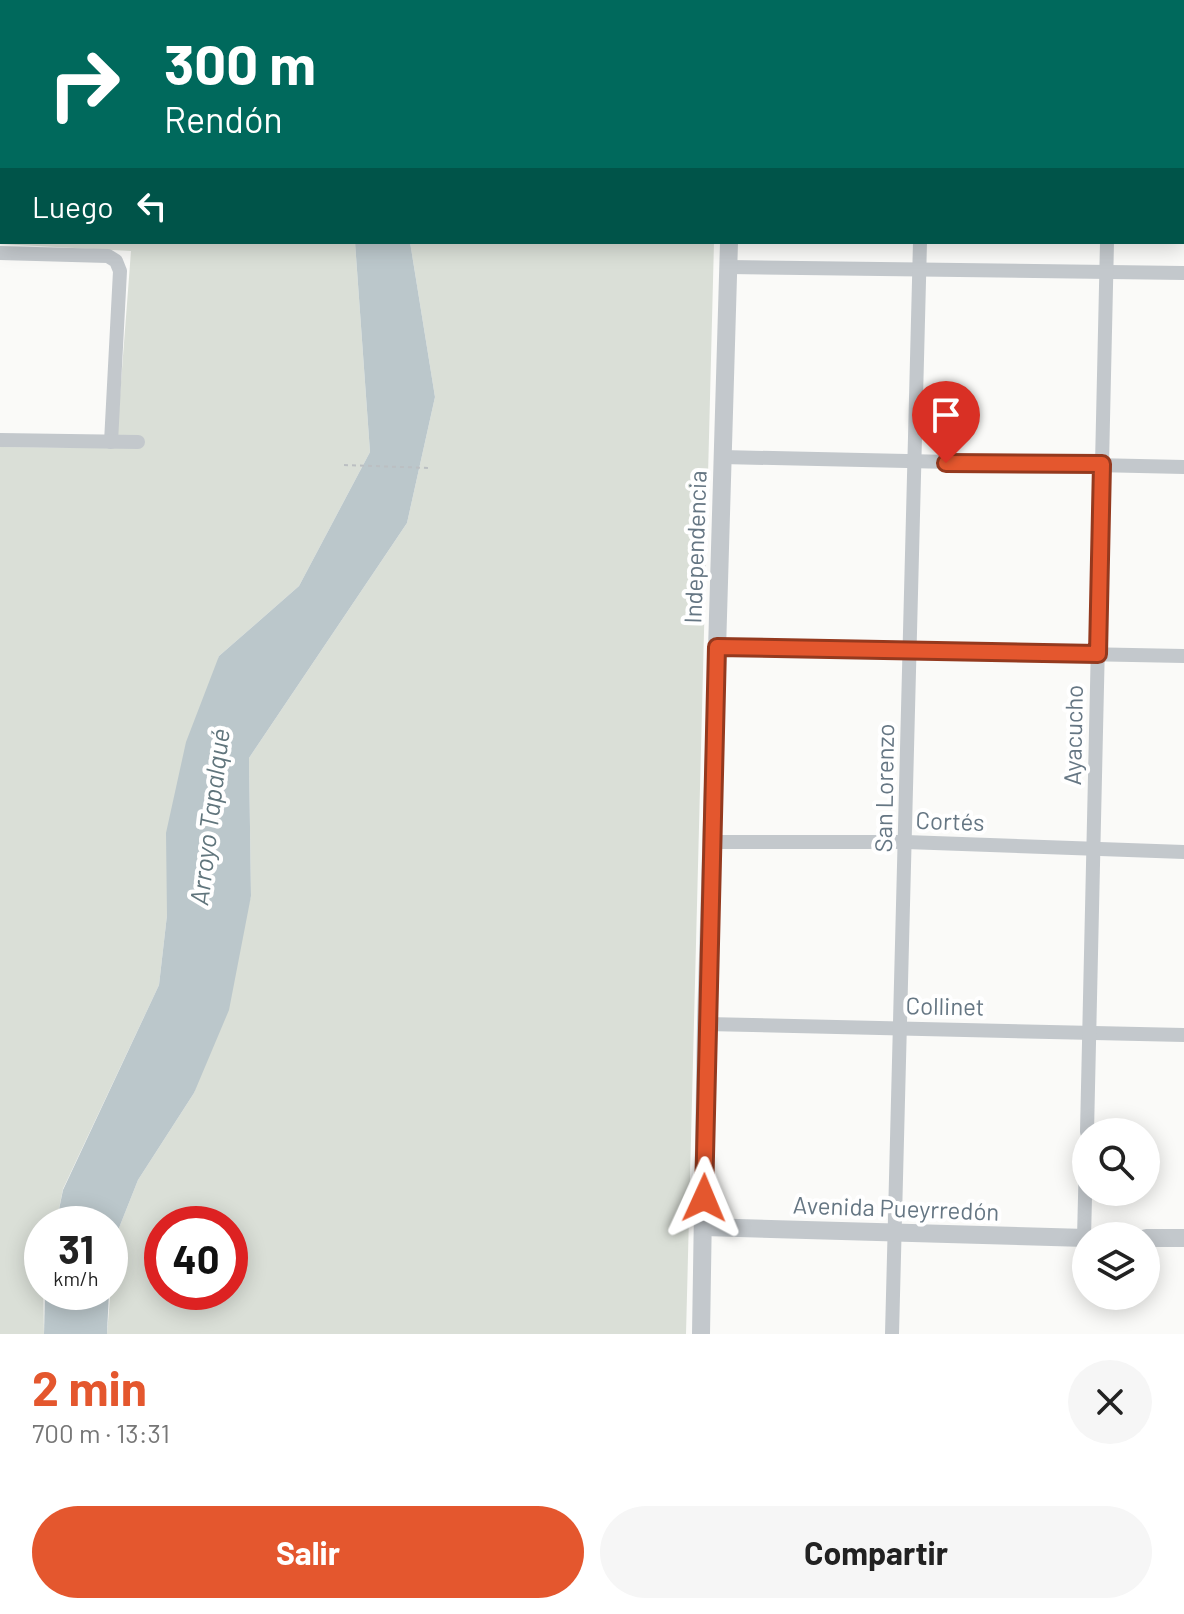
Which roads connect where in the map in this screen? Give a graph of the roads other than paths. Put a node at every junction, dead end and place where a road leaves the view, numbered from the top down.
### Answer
1 (729, 244) edge
2 (920, 244) edge
3 (1107, 244) edge
4 (0, 253) edge
5 (729, 267) junction
6 (920, 267) junction
7 (1106, 271) junction
8 (1184, 273) edge
9 (0, 440) edge
10 (111, 442) junction
11 (138, 442) dead end
12 (722, 457) junction
13 (915, 463) junction
14 (1102, 464) junction
15 (1184, 467) edge
16 (717, 647) junction
17 (909, 652) junction
18 (1098, 654) junction
19 (1184, 656) edge
20 (713, 842) junction
21 (906, 842) junction
22 (1094, 849) junction
23 (1184, 852) edge
24 (706, 1024) junction
25 (901, 1028) junction
26 (1090, 1031) junction
27 (1184, 1035) edge
28 (1087, 1118) edge
29 (704, 1227) junction
30 (893, 1234) junction
31 (1072, 1238) edge
32 (1160, 1238) edge
33 (1184, 1238) edge
34 (701, 1334) edge
35 (892, 1334) edge

1 - 5 street, Independencia
2 - 6 street, San Lorenzo
3 - 7 street, Ayacucho
4 - 10 street
5 - 6 street
5 - 12 street, Independencia
6 - 7 street
6 - 13 street, San Lorenzo
7 - 8 street
7 - 14 street, Ayacucho
9 - 10 street
10 - 11 street
12 - 13 street
12 - 16 street, Independencia
13 - 14 street
13 - 17 street, San Lorenzo
14 - 15 street
14 - 18 street, Ayacucho
16 - 17 street
16 - 20 street, Independencia
17 - 18 street
17 - 21 street, San Lorenzo
18 - 19 street
18 - 22 street, Ayacucho
20 - 21 street, Cortés
20 - 24 street, Independencia
21 - 22 street, Cortés
21 - 25 street, San Lorenzo
22 - 23 street, Cortés
22 - 26 street, Ayacucho
24 - 25 street, Collinet
24 - 29 street, Independencia
25 - 26 street, Collinet
25 - 30 street, San Lorenzo
26 - 27 street, Collinet
26 - 28 street, Ayacucho
29 - 30 street, Avenida Pueyrredón
29 - 34 street, Independencia
30 - 31 street, Avenida Pueyrredón
30 - 35 street, San Lorenzo
32 - 33 street

